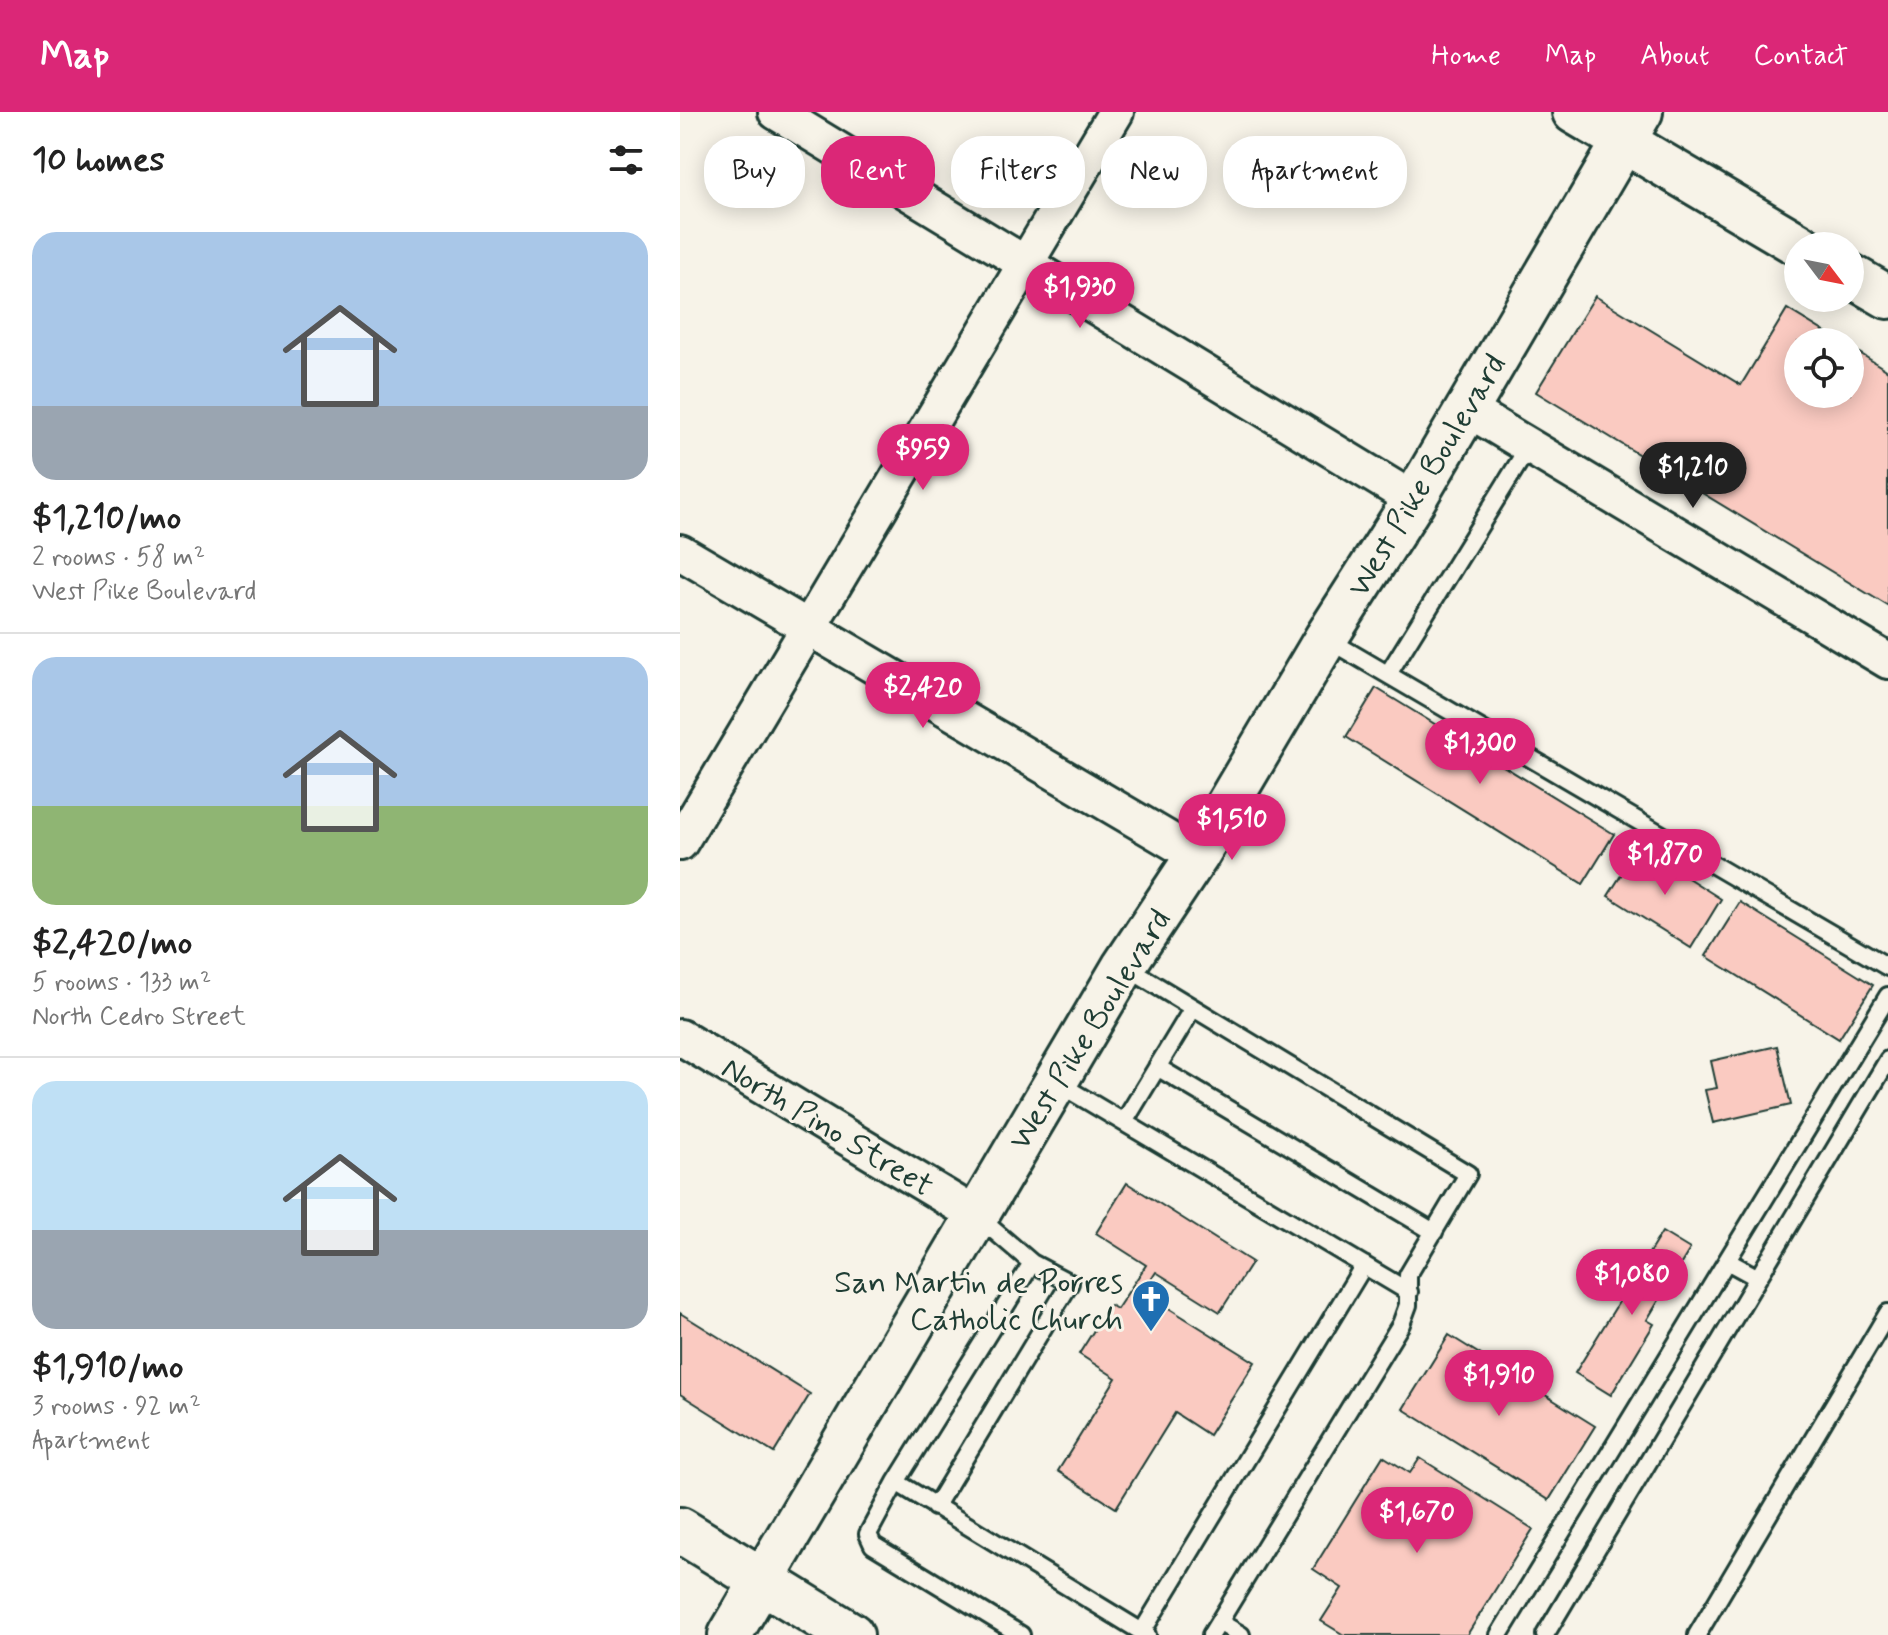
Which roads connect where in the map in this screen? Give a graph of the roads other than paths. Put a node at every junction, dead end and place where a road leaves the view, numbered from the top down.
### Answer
1 (776, 112) edge
2 (1116, 112) edge
3 (1574, 112) edge
4 (1633, 127) edge
5 (1784, 234) edge
6 (1026, 263) junction
7 (1864, 283) edge
8 (1888, 297) edge
9 (1467, 409) junction
10 (1529, 446) junction
11 (1414, 500) junction
12 (680, 552) edge
13 (807, 629) junction
14 (1326, 638) junction
15 (1888, 661) edge
16 (1388, 674) junction
17 (680, 843) edge
18 (1197, 856) junction
19 (1124, 966) junction
20 (1888, 967) edge
21 (1888, 996) edge
22 (1193, 1008) junction
23 (680, 1037) edge
24 (1888, 1060) edge
25 (1157, 1067) junction
26 (1055, 1081) junction
27 (1124, 1122) junction
28 (976, 1215) junction
29 (1434, 1232) junction
30 (1727, 1261) junction
31 (1032, 1263) junction
32 (1364, 1265) junction
33 (1758, 1278) junction
34 (1409, 1292) junction
35 (1888, 1313) edge
36 (896, 1482) junction
37 (935, 1507) junction
38 (680, 1530) edge
39 (765, 1579) junction
40 (1215, 1628) edge
41 (1145, 1634) edge
42 (730, 1635) edge
43 (851, 1635) edge
44 (1021, 1635) edge
45 (1241, 1635) edge
46 (1499, 1635) edge
47 (1545, 1635) edge
48 (1697, 1635) edge

1 - 6 street
2 - 6 street
3 - 4 street
4 - 5 street
4 - 9 street, West Pike Boulevard
6 - 11 street
6 - 13 street
7 - 8 street
9 - 10 street
9 - 11 street, West Pike Boulevard
10 - 15 street
10 - 16 lane
11 - 14 street, West Pike Boulevard
12 - 13 street
13 - 17 street
13 - 18 street
14 - 16 lane
14 - 18 street, West Pike Boulevard
16 - 20 lane
18 - 19 street, West Pike Boulevard
19 - 22 lane
19 - 26 street, West Pike Boulevard
21 - 30 lane
22 - 25 lane
22 - 29 lane
23 - 28 street, North Pino Street
24 - 33 lane
25 - 27 lane
25 - 29 lane
26 - 27 lane
26 - 28 street, West Pike Boulevard
27 - 32 lane
28 - 31 lane
28 - 39 street, West Pike Boulevard
29 - 34 lane
30 - 33 lane
30 - 46 lane
31 - 36 lane
31 - 37 lane
32 - 34 lane
32 - 41 lane
33 - 47 lane
34 - 40 lane
35 - 48 lane
36 - 37 lane
36 - 44 lane
37 - 41 lane
38 - 39 main road
39 - 42 street, West Pike Boulevard
39 - 43 main road
40 - 45 lane

